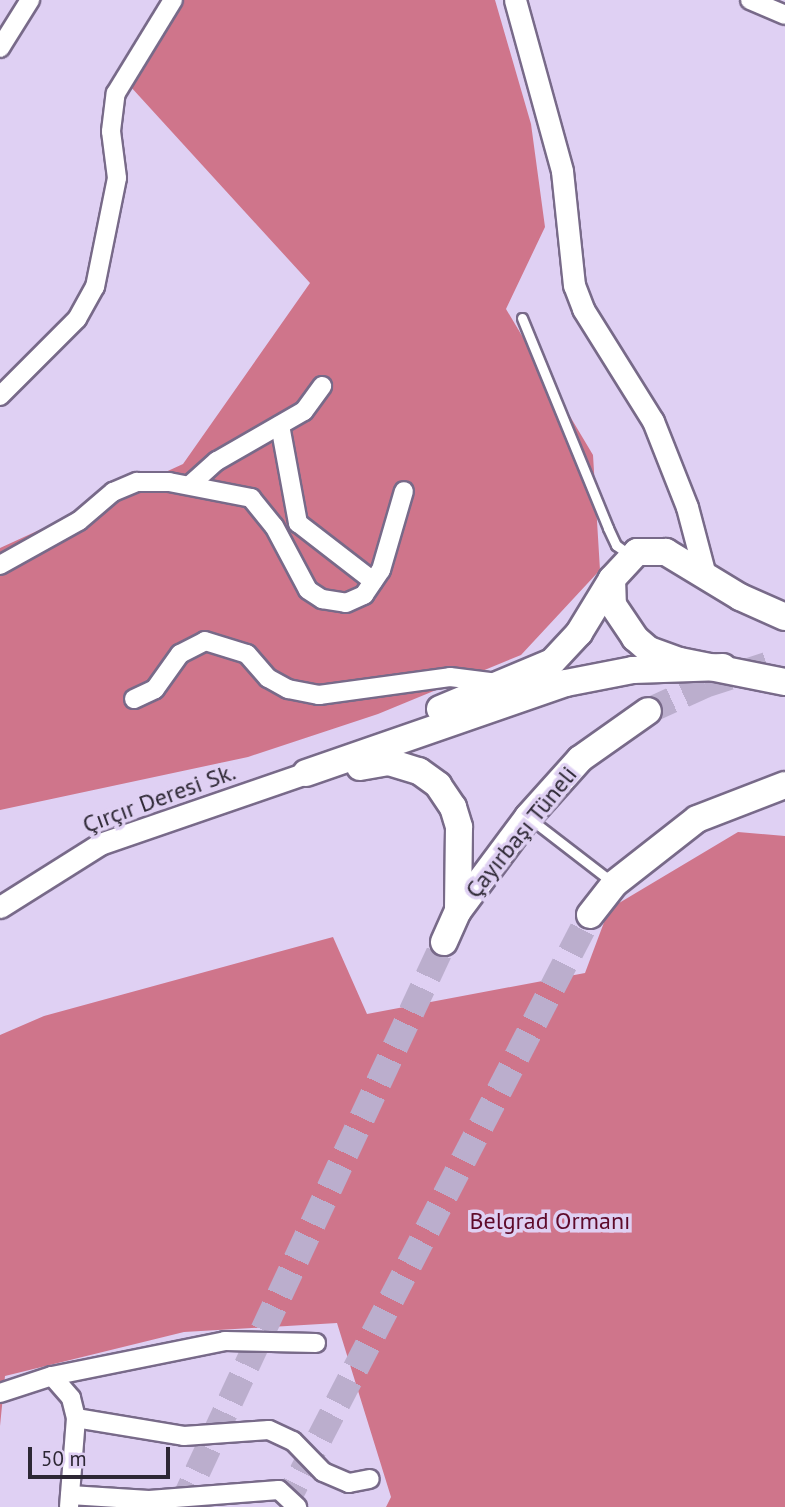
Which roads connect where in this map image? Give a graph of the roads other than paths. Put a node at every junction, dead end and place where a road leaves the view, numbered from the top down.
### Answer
1 (30, 0) edge
2 (173, 0) edge
3 (515, 0) edge
4 (750, 0) edge
5 (785, 15) edge
6 (0, 48) edge
7 (522, 318) dead end
8 (322, 386) dead end
9 (0, 396) edge
10 (280, 425) junction
11 (190, 485) junction
12 (404, 491) dead end
13 (632, 556) junction
14 (0, 565) edge
15 (705, 575) junction
16 (611, 579) junction
17 (373, 581) junction
18 (785, 617) edge
19 (723, 667) junction
20 (782, 668) edge
21 (502, 684) junction
22 (134, 699) dead end
23 (648, 711) tunnel mouth
24 (306, 773) junction
25 (785, 785) edge
26 (528, 817) junction
27 (614, 884) junction
28 (0, 906) edge
29 (458, 911) junction
30 (590, 915) tunnel mouth
31 (444, 942) tunnel mouth
32 (316, 1343) dead end
33 (52, 1376) junction
34 (0, 1393) edge
35 (76, 1418) junction
36 (370, 1479) dead end
37 (70, 1501) edge
38 (297, 1507) edge

1 - 6 street
2 - 9 street
3 - 15 street
4 - 5 street
7 - 13 lane
8 - 10 street
10 - 11 street
10 - 17 street
11 - 14 street
11 - 17 street
12 - 17 street
13 - 15 main road
13 - 16 main road
15 - 18 main road
16 - 19 main road
16 - 21 main road
19 - 20 main road
19 - 24 main road
21 - 22 street
21 - 24 main road
23 - 26 main road, Çayırbaşı Tüneli
24 - 28 street, Çırçır Deresi Sk.
24 - 29 main road
25 - 27 main road
26 - 27 lane
26 - 29 main road, Çayırbaşı Tüneli
27 - 30 main road
29 - 31 main road, Çayırbaşı Tüneli
32 - 33 street
33 - 34 street
33 - 35 street
35 - 36 street
35 - 37 street
37 - 38 street

